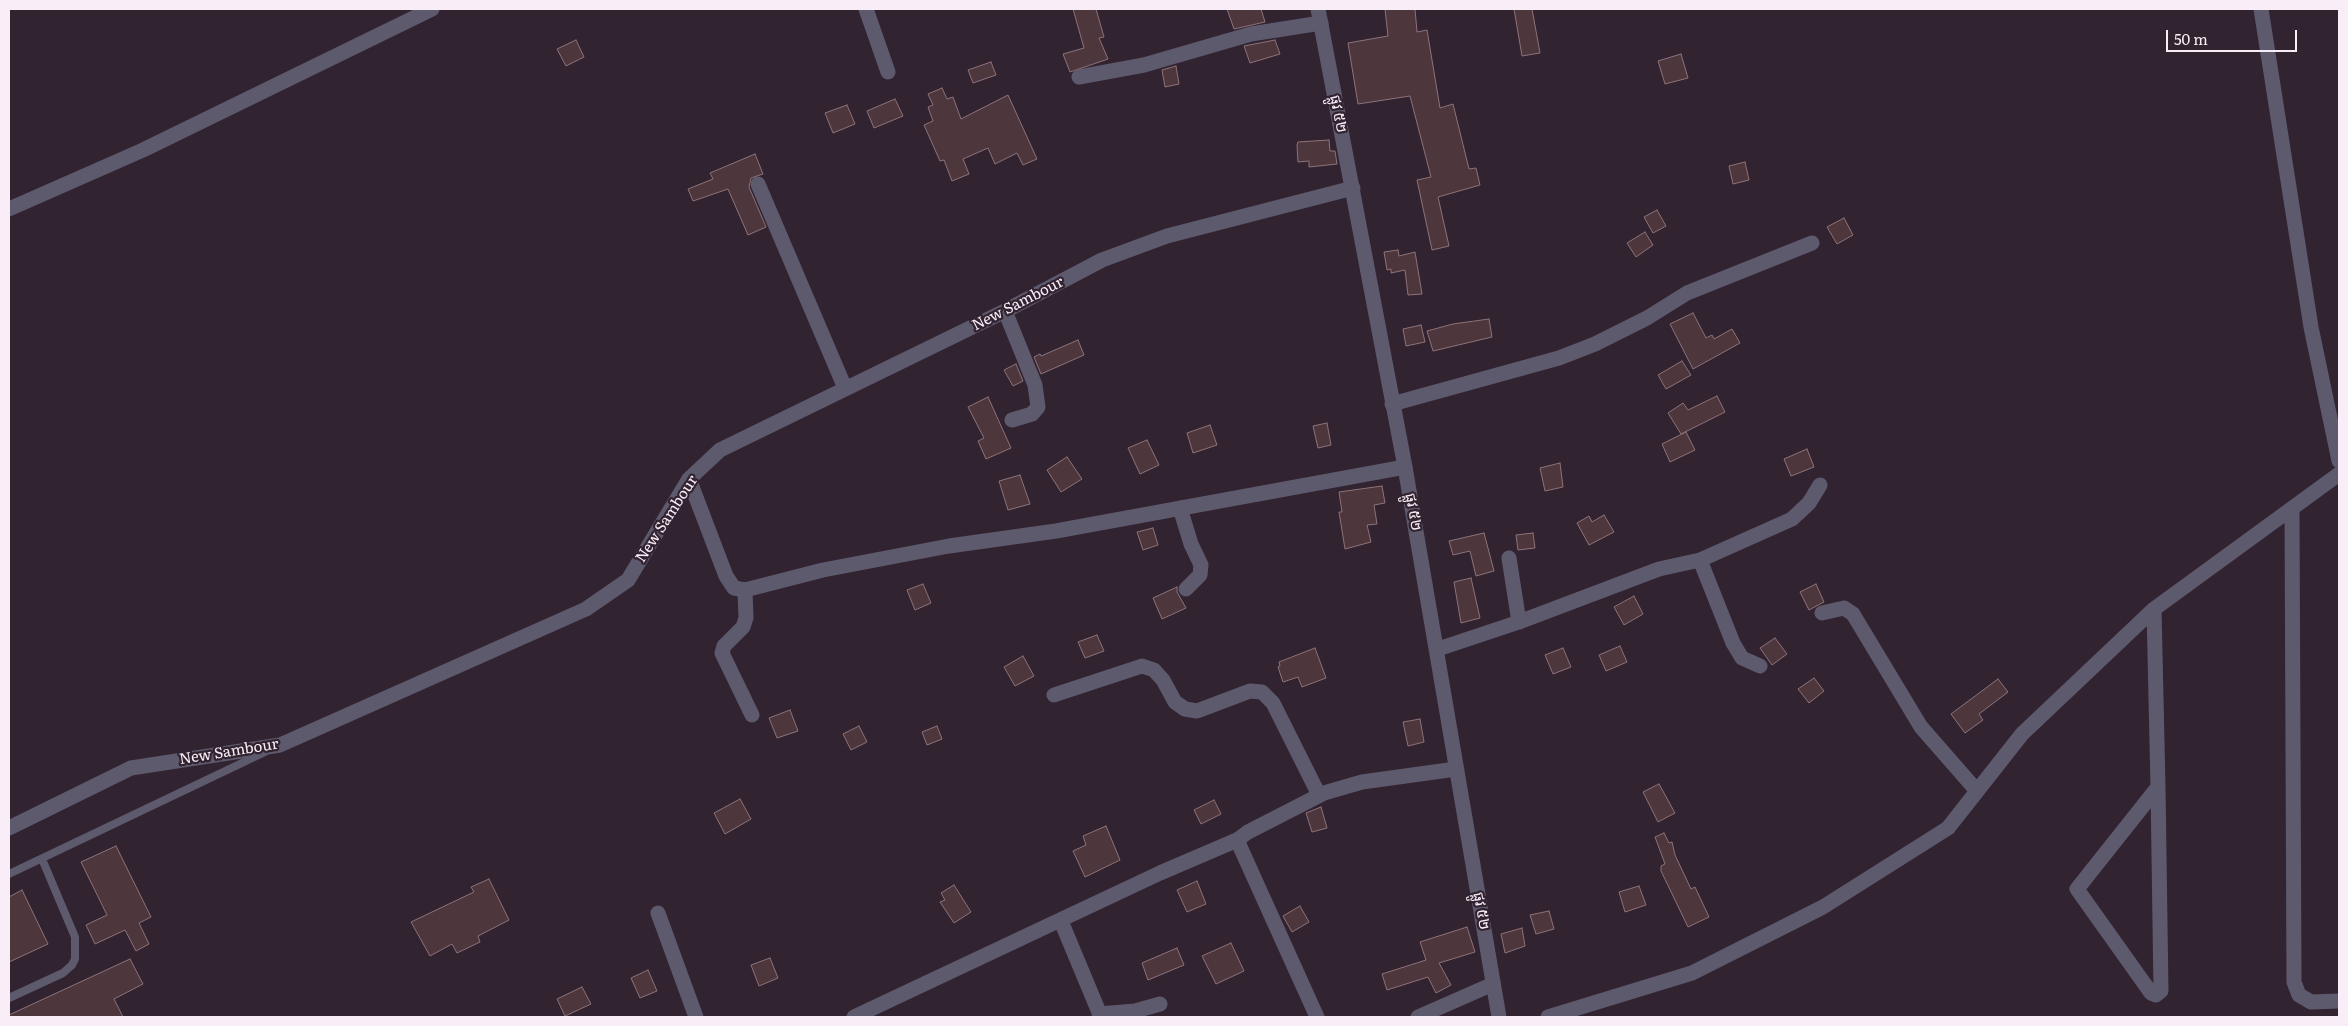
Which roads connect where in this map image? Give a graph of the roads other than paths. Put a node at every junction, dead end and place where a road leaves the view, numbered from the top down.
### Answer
1 (432, 9) edge
2 (866, 9) edge
3 (2261, 9) edge
4 (1319, 16) edge
5 (888, 72) dead end
6 (1079, 78) dead end
7 (758, 184) dead end
8 (1353, 188) junction
9 (9, 209) edge
10 (1812, 243) dead end
11 (1005, 311) junction
12 (845, 388) junction
13 (1392, 404) junction
14 (1012, 420) dead end
15 (2339, 461) edge
16 (1405, 467) junction
17 (2339, 474) edge
18 (689, 479) junction
19 (1820, 485) dead end
20 (1180, 508) junction
21 (2292, 511) junction
22 (1509, 558) dead end
23 (1700, 560) junction
24 (1186, 589) dead end
25 (745, 590) junction
26 (2154, 609) junction
27 (1822, 613) dead end
28 (1519, 622) junction
29 (1438, 649) junction
30 (1760, 666) dead end
31 (1054, 695) dead end
32 (752, 715) dead end
33 (280, 745) junction
34 (1456, 769) junction
35 (2158, 787) junction
36 (1978, 791) junction
37 (1319, 795) junction
38 (9, 828) edge
39 (1237, 840) junction
40 (42, 858) junction
41 (9, 874) edge
42 (658, 913) dead end
43 (1061, 921) junction
44 (1493, 984) junction
45 (9, 998) edge
46 (2339, 1001) edge
47 (1160, 1004) dead end
48 (1100, 1016) edge
49 (696, 1017) edge
50 (854, 1017) edge
51 (1317, 1017) edge
52 (1418, 1017) edge
53 (1499, 1017) edge
54 (1548, 1017) edge

1 - 9 street
2 - 5 street
3 - 15 street
4 - 6 street
4 - 8 street, ផ្លូវ ៥២
7 - 12 street
8 - 11 street, New Sambour
8 - 13 street, ផ្លូវ ៥២
10 - 13 street
11 - 12 street, New Sambour
11 - 14 street
12 - 18 street, New Sambour
13 - 16 street, ផ្លូវ ៥២
16 - 20 street
16 - 29 street, ផ្លូវ ៥២
17 - 21 street
18 - 25 street
18 - 33 street, New Sambour
19 - 23 street
20 - 24 street
20 - 25 street
21 - 26 street
21 - 46 street
22 - 28 street
23 - 28 street
23 - 30 street
25 - 32 street
26 - 35 street
26 - 36 street
27 - 36 street
28 - 29 street
29 - 34 street, ផ្លូវ ៥២
31 - 37 street
33 - 38 street, New Sambour
33 - 40 lane
34 - 37 street
34 - 44 street, ផ្លូវ ៥២
35 - 35 street
36 - 54 street
37 - 39 street
39 - 43 street
39 - 51 street
40 - 41 lane
40 - 45 lane
42 - 49 street
43 - 48 street
43 - 50 street
44 - 52 street
44 - 53 street, ផ្លូវ ៥២
47 - 48 street

